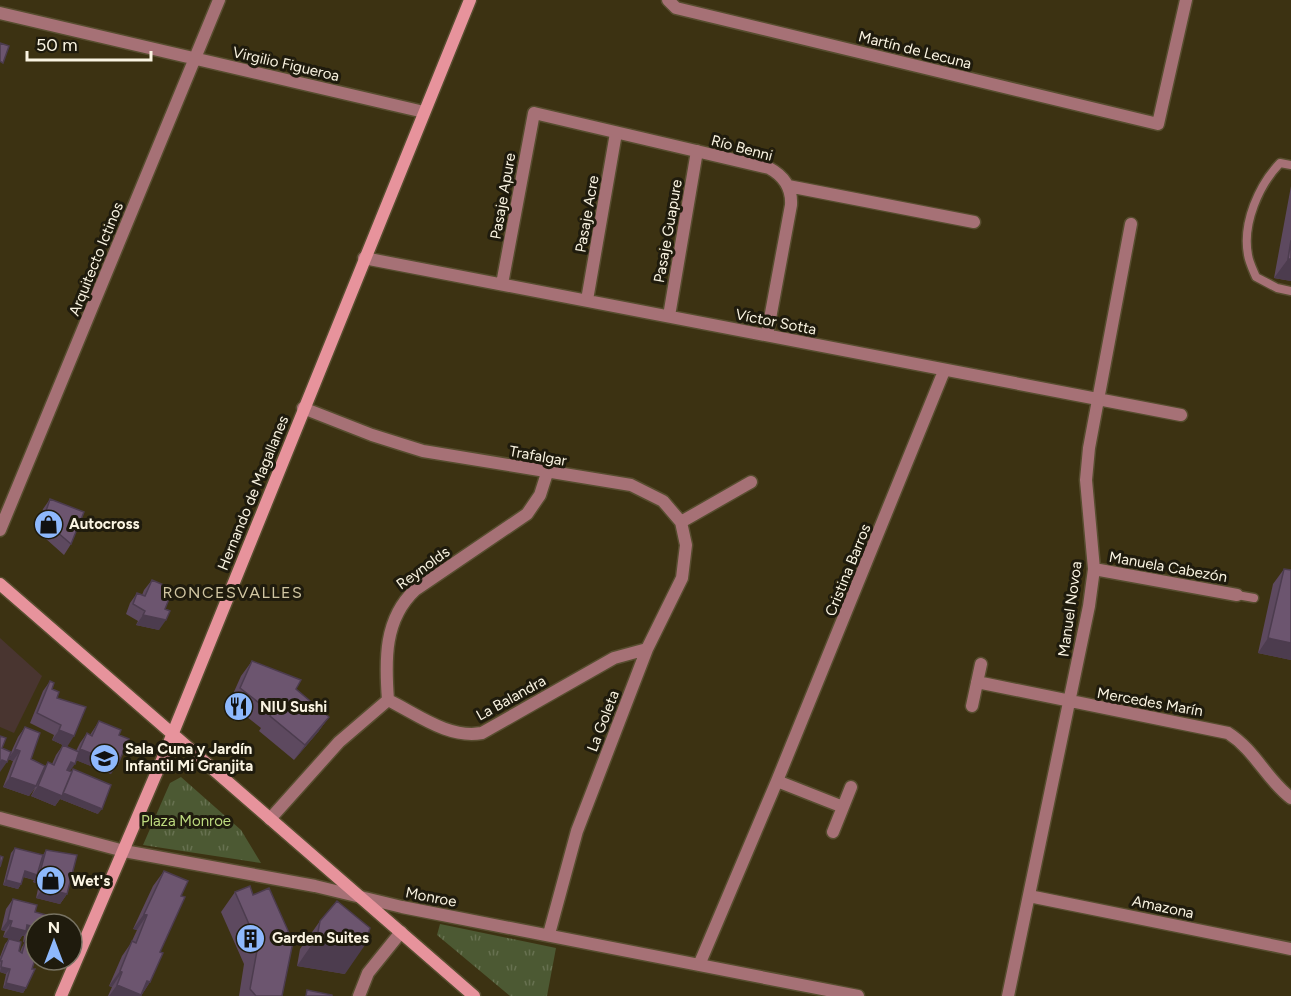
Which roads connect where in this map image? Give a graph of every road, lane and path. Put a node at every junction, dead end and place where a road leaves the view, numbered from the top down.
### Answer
1 (219, 0) edge
2 (470, 0) edge
3 (668, 0) edge
4 (1186, 0) edge
5 (0, 13) edge
6 (195, 58) junction
7 (424, 112) junction
8 (534, 113) joint
9 (616, 133) junction
10 (697, 151) junction
11 (1291, 165) edge
12 (788, 186) junction
13 (974, 222) dead end
14 (1131, 224) dead end
15 (364, 258) junction
16 (502, 284) junction
17 (1291, 291) edge
18 (588, 300) junction
19 (669, 316) junction
20 (767, 335) junction
21 (944, 370) junction
22 (1097, 399) junction
23 (303, 408) junction
24 (1181, 415) dead end
25 (547, 473) junction
26 (751, 482) dead end
27 (681, 522) junction
28 (0, 530) edge
29 (1094, 569) junction
30 (0, 584) edge
31 (1237, 595) joint
32 (1254, 598) dead end
33 (648, 649) junction
34 (981, 664) dead end
35 (977, 682) junction
36 (388, 700) junction
37 (1069, 703) junction
38 (972, 706) dead end
39 (172, 734) junction
40 (777, 781) junction
41 (851, 787) dead end
42 (1291, 798) edge
43 (843, 807) junction
44 (0, 818) edge
45 (270, 819) junction
46 (833, 832) dead end
47 (124, 851) junction
48 (1029, 896) junction
49 (361, 898) junction
50 (401, 932) junction
51 (549, 934) junction
52 (1291, 949) edge
53 (699, 965) junction
54 (61, 996) edge
55 (359, 996) edge
56 (474, 996) edge
57 (858, 996) edge
58 (1008, 996) edge

1 - 6 street, Arquitecto Ictinos
2 - 7 main road, Hernando de Magallanes
3 - 4 street, Martín de Lecuna
5 - 6 street, Virgilio Figueroa
6 - 7 street, Virgilio Figueroa
6 - 28 street, Arquitecto Ictinos
7 - 15 main road, Hernando de Magallanes
8 - 9 street, Río Benni
8 - 16 street, Pasaje Apure
9 - 10 street, Río Benni
9 - 18 street, Pasaje Acre
10 - 12 street, Río Benni
10 - 19 street, Pasaje Guapure
11 - 17 lane
12 - 13 street, Río Benni
12 - 20 street
14 - 22 street, Manuel Novoa
15 - 16 street, Víctor Sotta
15 - 23 main road, Hernando de Magallanes
16 - 18 street, Víctor Sotta
18 - 19 street, Víctor Sotta
19 - 20 street, Víctor Sotta
20 - 21 street, Víctor Sotta
21 - 22 street, Víctor Sotta
21 - 40 street, Cristina Barros
22 - 24 street, Víctor Sotta
22 - 29 street, Manuel Novoa
23 - 25 street, Trafalgar
23 - 39 main road, Hernando de Magallanes
25 - 27 street, Trafalgar
25 - 36 street, Reynolds
26 - 27 street
27 - 33 street, La Goleta
29 - 31 street, Manuela Cabezón
29 - 37 street, Manuel Novoa
30 - 39 main road
31 - 32 lane
33 - 36 street, La Balandra
33 - 51 street, La Goleta
34 - 35 street
35 - 37 street, Mercedes Marín
35 - 38 street
36 - 45 street
37 - 42 street, Mercedes Marín
37 - 48 street, Manuel Novoa
39 - 45 main road
39 - 47 main road, Hernando de Magallanes
40 - 43 street
40 - 53 street, Cristina Barros
41 - 43 street
43 - 46 street
44 - 47 street, Monroe
45 - 49 main road
47 - 49 street, Monroe
47 - 54 main road, Hernando de Magallanes
48 - 52 street, Amazona
48 - 58 street, Manuel Novoa
49 - 50 main road
49 - 51 street, Monroe
50 - 55 street
50 - 56 main road
51 - 53 street, Monroe
53 - 57 street, Monroe

